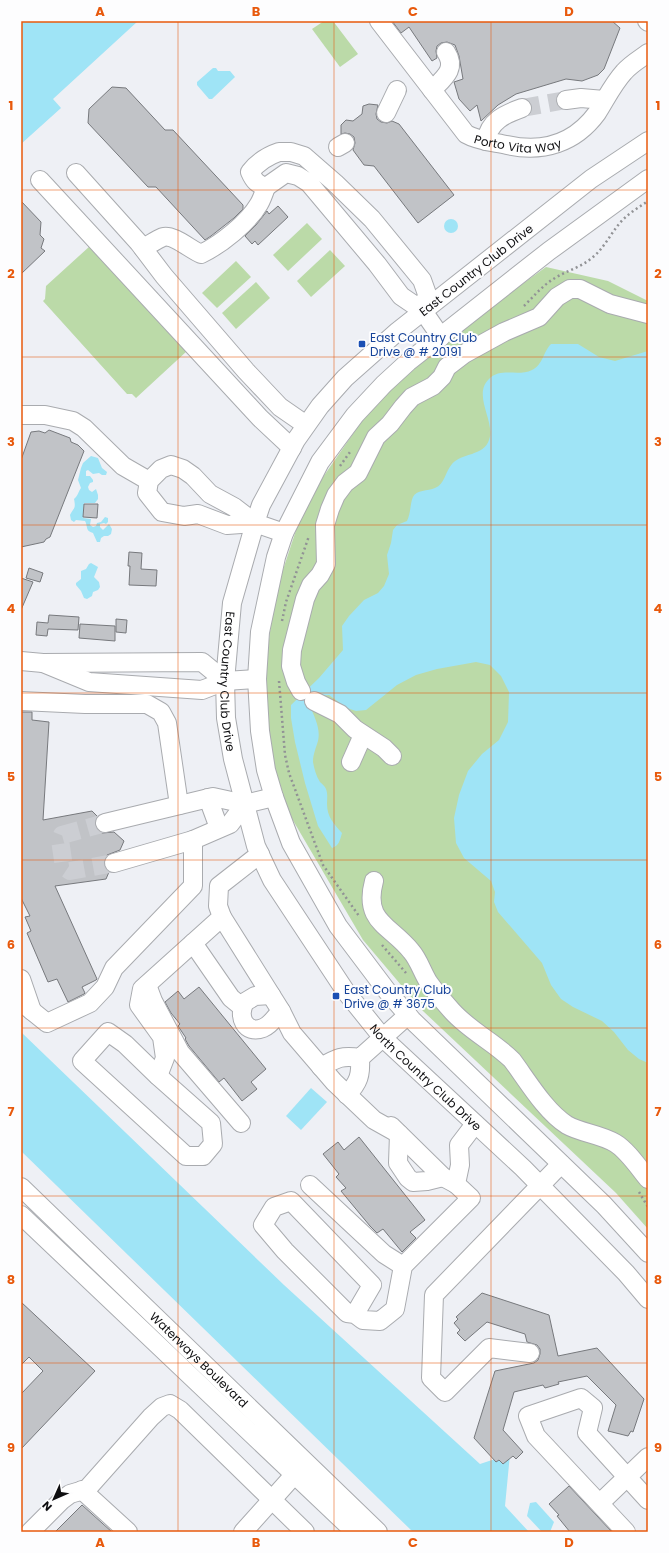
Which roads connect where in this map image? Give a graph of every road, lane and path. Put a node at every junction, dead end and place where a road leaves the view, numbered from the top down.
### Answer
1 (379, 21) edge
2 (446, 52) dead end
3 (648, 53) edge
4 (397, 90) dead end
5 (432, 90) junction
6 (566, 100) tunnel mouth
7 (604, 100) junction
8 (522, 108) tunnel mouth
9 (386, 113) dead end
10 (486, 141) junction
11 (648, 141) edge
12 (284, 152) junction
13 (76, 172) dead end
14 (286, 173) junction
15 (648, 179) edge
16 (40, 180) dead end
17 (266, 187) junction
18 (648, 201) edge
19 (362, 209) junction
20 (345, 226) junction
21 (142, 248) junction
22 (523, 307) dead end
23 (423, 311) junction
24 (648, 314) edge
25 (441, 337) junction
26 (21, 415) edge
27 (306, 425) junction
28 (292, 448) junction
29 (350, 452) dead end
30 (337, 471) dead end
31 (149, 481) junction
32 (255, 522) junction
33 (312, 530) dead end
34 (284, 533) junction
35 (282, 622) dead end
36 (21, 662) edge
37 (43, 663) junction
38 (278, 676) dead end
39 (257, 679) junction
40 (225, 681) junction
41 (21, 701) edge
42 (363, 735) junction
43 (392, 756) dead end
44 (351, 762) dead end
45 (208, 798) junction
46 (274, 798) junction
47 (244, 801) junction
48 (179, 805) junction
49 (105, 823) tunnel mouth
50 (219, 828) junction
51 (193, 840) junction
52 (260, 854) junction
53 (114, 863) tunnel mouth
54 (374, 881) dead end
55 (222, 917) junction
56 (360, 919) dead end
57 (193, 943) junction
58 (379, 943) dead end
59 (409, 977) dead end
60 (21, 979) edge
61 (147, 985) junction
62 (271, 995) junction
63 (26, 1006) edge
64 (242, 1007) junction
65 (281, 1011) junction
66 (408, 1015) junction
67 (383, 1038) junction
68 (360, 1058) junction
69 (326, 1064) junction
70 (158, 1076) junction
71 (350, 1091) junction
72 (241, 1123) dead end
73 (475, 1124) junction
74 (399, 1134) junction
75 (561, 1164) junction
76 (449, 1180) junction
77 (643, 1184) edge
78 (310, 1185) dead end
79 (539, 1186) junction
80 (21, 1187) edge
81 (648, 1207) edge
82 (21, 1215) edge
83 (648, 1253) edge
84 (402, 1266) junction
85 (648, 1299) edge
86 (355, 1314) junction
87 (530, 1353) dead end
88 (648, 1457) edge
89 (300, 1468) junction
90 (627, 1476) junction
91 (82, 1490) junction
92 (272, 1500) junction
93 (648, 1500) edge
94 (600, 1503) junction
95 (34, 1530) edge
96 (128, 1532) edge
97 (243, 1532) edge
98 (305, 1532) edge
99 (355, 1532) edge
100 (378, 1532) edge
101 (626, 1532) edge

1 - 5 street, Porto Vita Way
2 - 5 street
3 - 7 street, Porto Vita Way
4 - 9 street
5 - 10 street, Porto Vita Way
6 - 7 street
7 - 10 street, Porto Vita Way
8 - 10 street
11 - 23 street, East Country Club Drive
12 - 14 street
12 - 17 street
12 - 19 street
13 - 21 street
14 - 17 street
14 - 20 street
15 - 25 street, East Country Club Drive
16 - 28 street
17 - 21 street
18 - 22 path
19 - 20 street
19 - 23 street
20 - 23 street
21 - 27 street
23 - 25 street
23 - 27 street, East Country Club Drive
24 - 42 street
25 - 34 street, East Country Club Drive
26 - 31 street
27 - 28 street, East Country Club Drive
28 - 32 street, East Country Club Drive
29 - 30 path
31 - 32 street
31 - 32 street
32 - 34 street
32 - 40 street, East Country Club Drive
33 - 35 path
34 - 39 street, East Country Club Drive
36 - 37 street
37 - 40 street
37 - 40 street
38 - 56 path
39 - 40 street
39 - 46 street, East Country Club Drive
40 - 47 street, East Country Club Drive
41 - 48 street
42 - 43 street
42 - 44 street
45 - 47 street
45 - 48 street
45 - 50 street
46 - 47 street
46 - 66 street
47 - 50 street
47 - 52 street, North Country Club Drive
48 - 49 street
50 - 51 street
51 - 53 street
51 - 63 street
52 - 55 street
52 - 67 street, North Country Club Drive
54 - 77 street
55 - 57 street
55 - 62 street
57 - 61 street
57 - 64 street
58 - 59 path
60 - 63 street
61 - 70 street
61 - 72 street
62 - 64 street
62 - 65 street
64 - 65 street
65 - 69 street
66 - 67 street
66 - 75 street
67 - 68 street
67 - 73 street, North Country Club Drive
68 - 69 street
68 - 71 street
69 - 71 street
70 - 70 street
71 - 74 street
73 - 76 street
73 - 79 street, North Country Club Drive
74 - 76 street
74 - 76 street
75 - 79 street
75 - 83 street
76 - 84 street
77 - 81 path
78 - 84 street
79 - 85 street, North Country Club Drive
79 - 87 street
80 - 89 street, Waterways Boulevard
82 - 89 street, Waterways Boulevard
84 - 86 street
86 - 86 street
88 - 90 street
89 - 92 street
89 - 99 street, Waterways Boulevard
89 - 100 street, Waterways Boulevard
90 - 93 street
90 - 94 street
90 - 94 street
91 - 92 street
91 - 95 street
91 - 96 street
92 - 97 street
92 - 98 street
94 - 101 street

